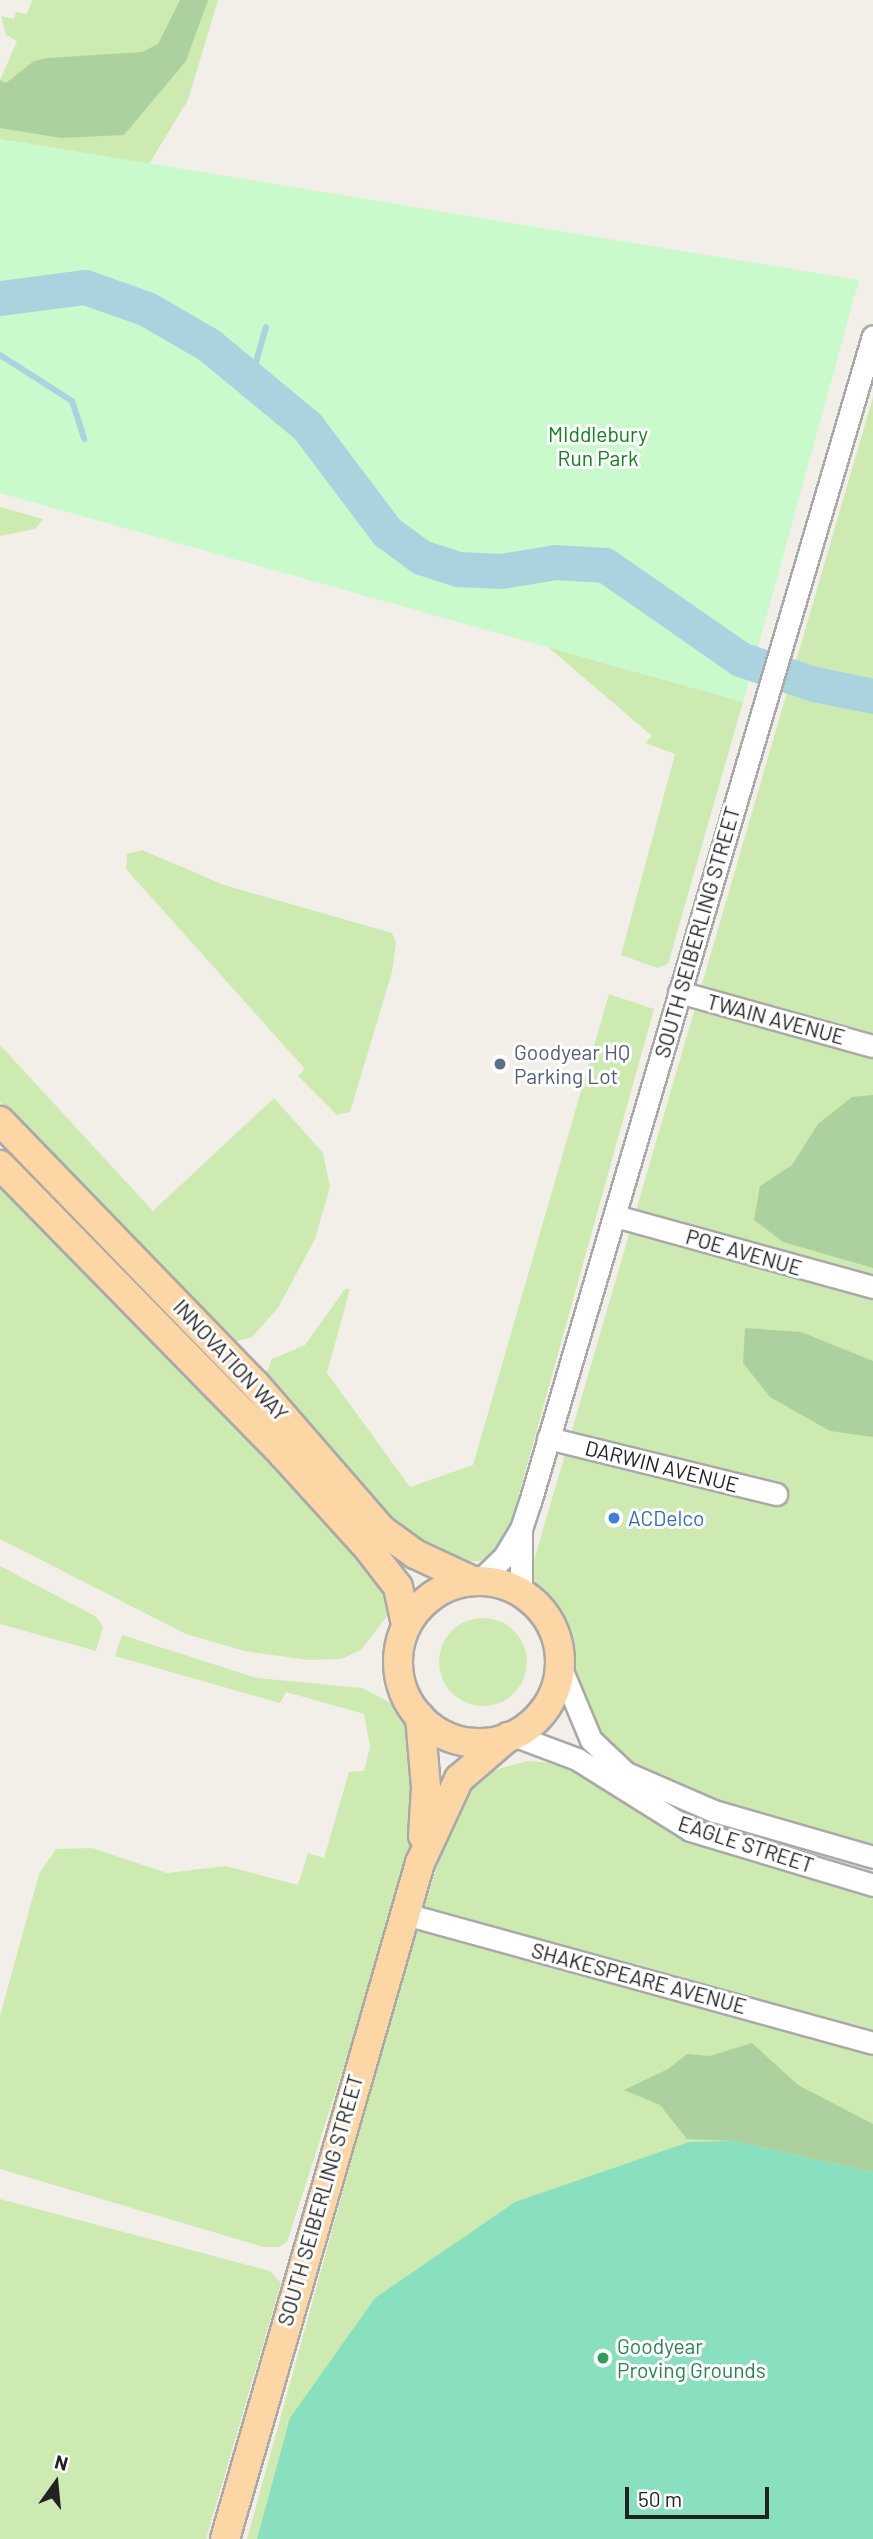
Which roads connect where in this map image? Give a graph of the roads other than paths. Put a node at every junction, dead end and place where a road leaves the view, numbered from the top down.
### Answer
1 (873, 336) edge
2 (679, 992) junction
3 (873, 1046) edge
4 (0, 1121) edge
5 (0, 1165) edge
6 (615, 1216) junction
7 (873, 1287) edge
8 (548, 1438) junction
9 (775, 1494) dead end
10 (521, 1529) junction
11 (477, 1581) junction
12 (521, 1592) junction
13 (407, 1625) junction
14 (560, 1666) junction
15 (420, 1717) junction
16 (511, 1736) junction
17 (873, 1857) edge
18 (420, 1863) junction
19 (873, 1885) edge
20 (405, 1914) junction
21 (873, 2043) edge
22 (225, 2539) edge

1 - 2 street, SOUTH SEIBERLING STREET
2 - 3 street, TWAIN AVENUE
2 - 6 street, SOUTH SEIBERLING STREET
4 - 11 main road, INNOVATION WAY
5 - 13 main road, INNOVATION WAY
6 - 7 street, POE AVENUE
6 - 8 street, SOUTH SEIBERLING STREET
8 - 9 street, DARWIN AVENUE
8 - 10 street, SOUTH SEIBERLING STREET
10 - 11 street, SOUTH SEIBERLING STREET
10 - 12 street, SOUTH SEIBERLING STREET
11 - 12 main road
11 - 13 main road
12 - 14 main road
13 - 15 main road
14 - 16 main road
14 - 17 street, EAGLE STREET
15 - 16 main road
15 - 18 main road, SOUTH SEIBERLING STREET
16 - 18 main road, SOUTH SEIBERLING STREET
16 - 19 street, EAGLE STREET
18 - 20 main road, SOUTH SEIBERLING STREET
20 - 21 street, SHAKESPEARE AVENUE
20 - 22 main road, SOUTH SEIBERLING STREET

